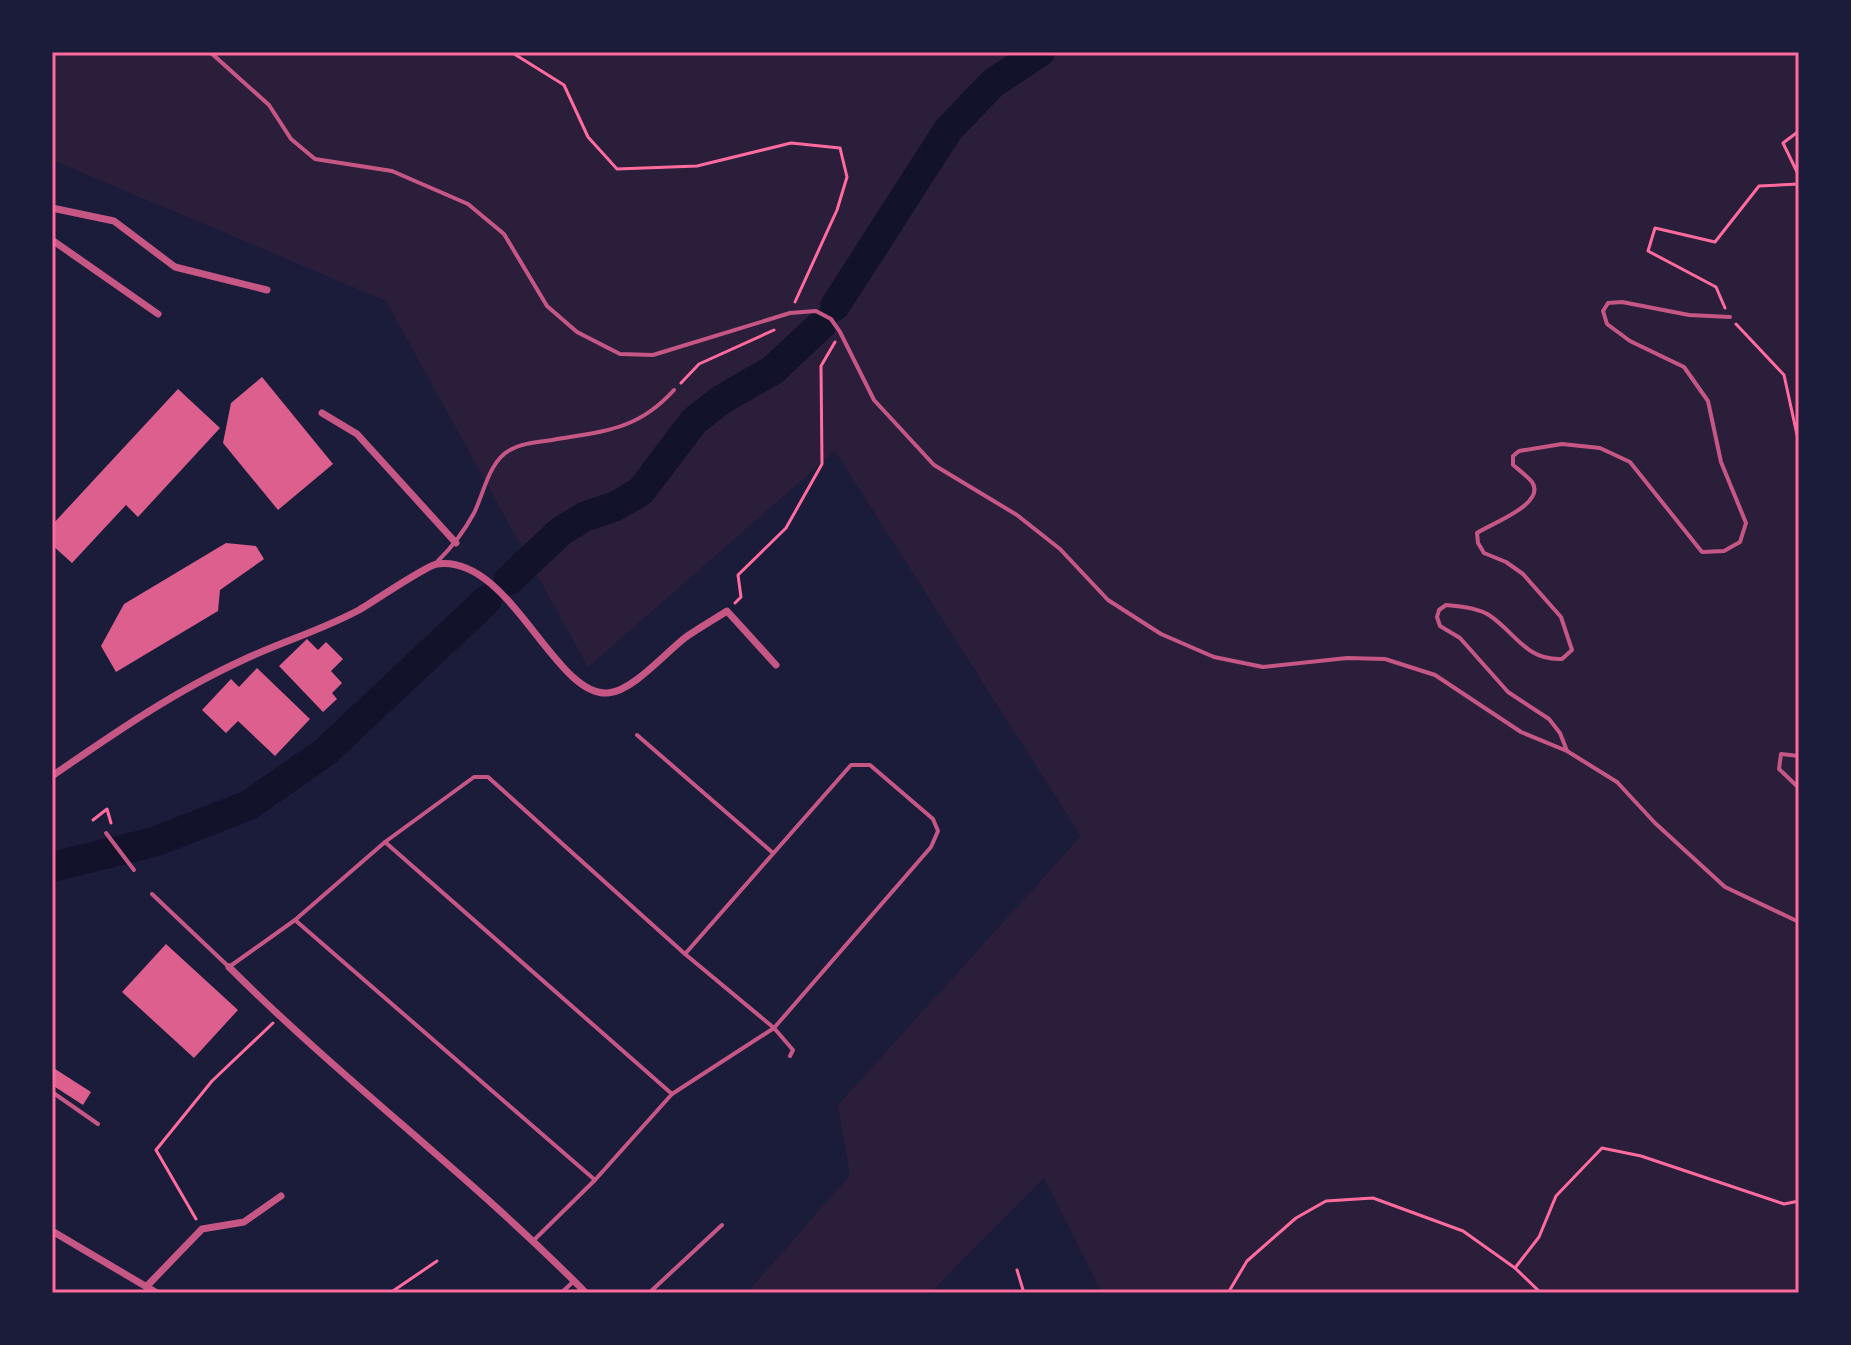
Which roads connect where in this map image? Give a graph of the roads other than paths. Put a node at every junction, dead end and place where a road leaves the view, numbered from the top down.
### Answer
1 (210, 52) edge
2 (52, 208) edge
3 (52, 240) edge
4 (267, 290) dead end
5 (158, 314) dead end
6 (1730, 317) road end
7 (674, 390) road end
8 (322, 413) dead end
9 (456, 543) junction
10 (435, 564) junction
11 (776, 665) dead end
12 (637, 735) dead end
13 (1567, 751) junction
14 (1799, 756) edge
15 (52, 776) edge
16 (1799, 788) edge
17 (106, 833) road end
18 (385, 842) junction
19 (773, 853) junction
20 (134, 870) dead end
21 (152, 894) dead end
22 (295, 920) junction
23 (1799, 922) edge
24 (685, 954) junction
25 (229, 967) junction
26 (774, 1028) junction
27 (790, 1056) dead end
28 (52, 1092) edge
29 (672, 1094) junction
30 (98, 1124) dead end
31 (595, 1180) junction
32 (281, 1196) dead end
33 (722, 1225) dead end
34 (52, 1231) edge
35 (534, 1240) junction
36 (574, 1281) junction
37 (147, 1286) junction
38 (157, 1293) edge
39 (561, 1293) edge
40 (586, 1293) edge
41 (649, 1293) edge

1 - 13 lane
2 - 4 street
3 - 5 street
6 - 13 lane
7 - 9 lane
8 - 9 street
9 - 10 lane
10 - 11 street
10 - 15 street
12 - 19 lane
13 - 23 lane
14 - 16 lane
17 - 20 lane
18 - 22 lane
18 - 24 lane
18 - 29 lane
19 - 24 lane
19 - 26 lane
21 - 25 lane
22 - 25 lane
22 - 31 lane
24 - 26 lane
25 - 35 street
26 - 27 lane
26 - 29 lane
28 - 30 lane
29 - 31 lane
31 - 35 lane
32 - 37 street
33 - 41 lane
34 - 37 street
35 - 36 street
36 - 39 lane
36 - 40 street
37 - 38 street

